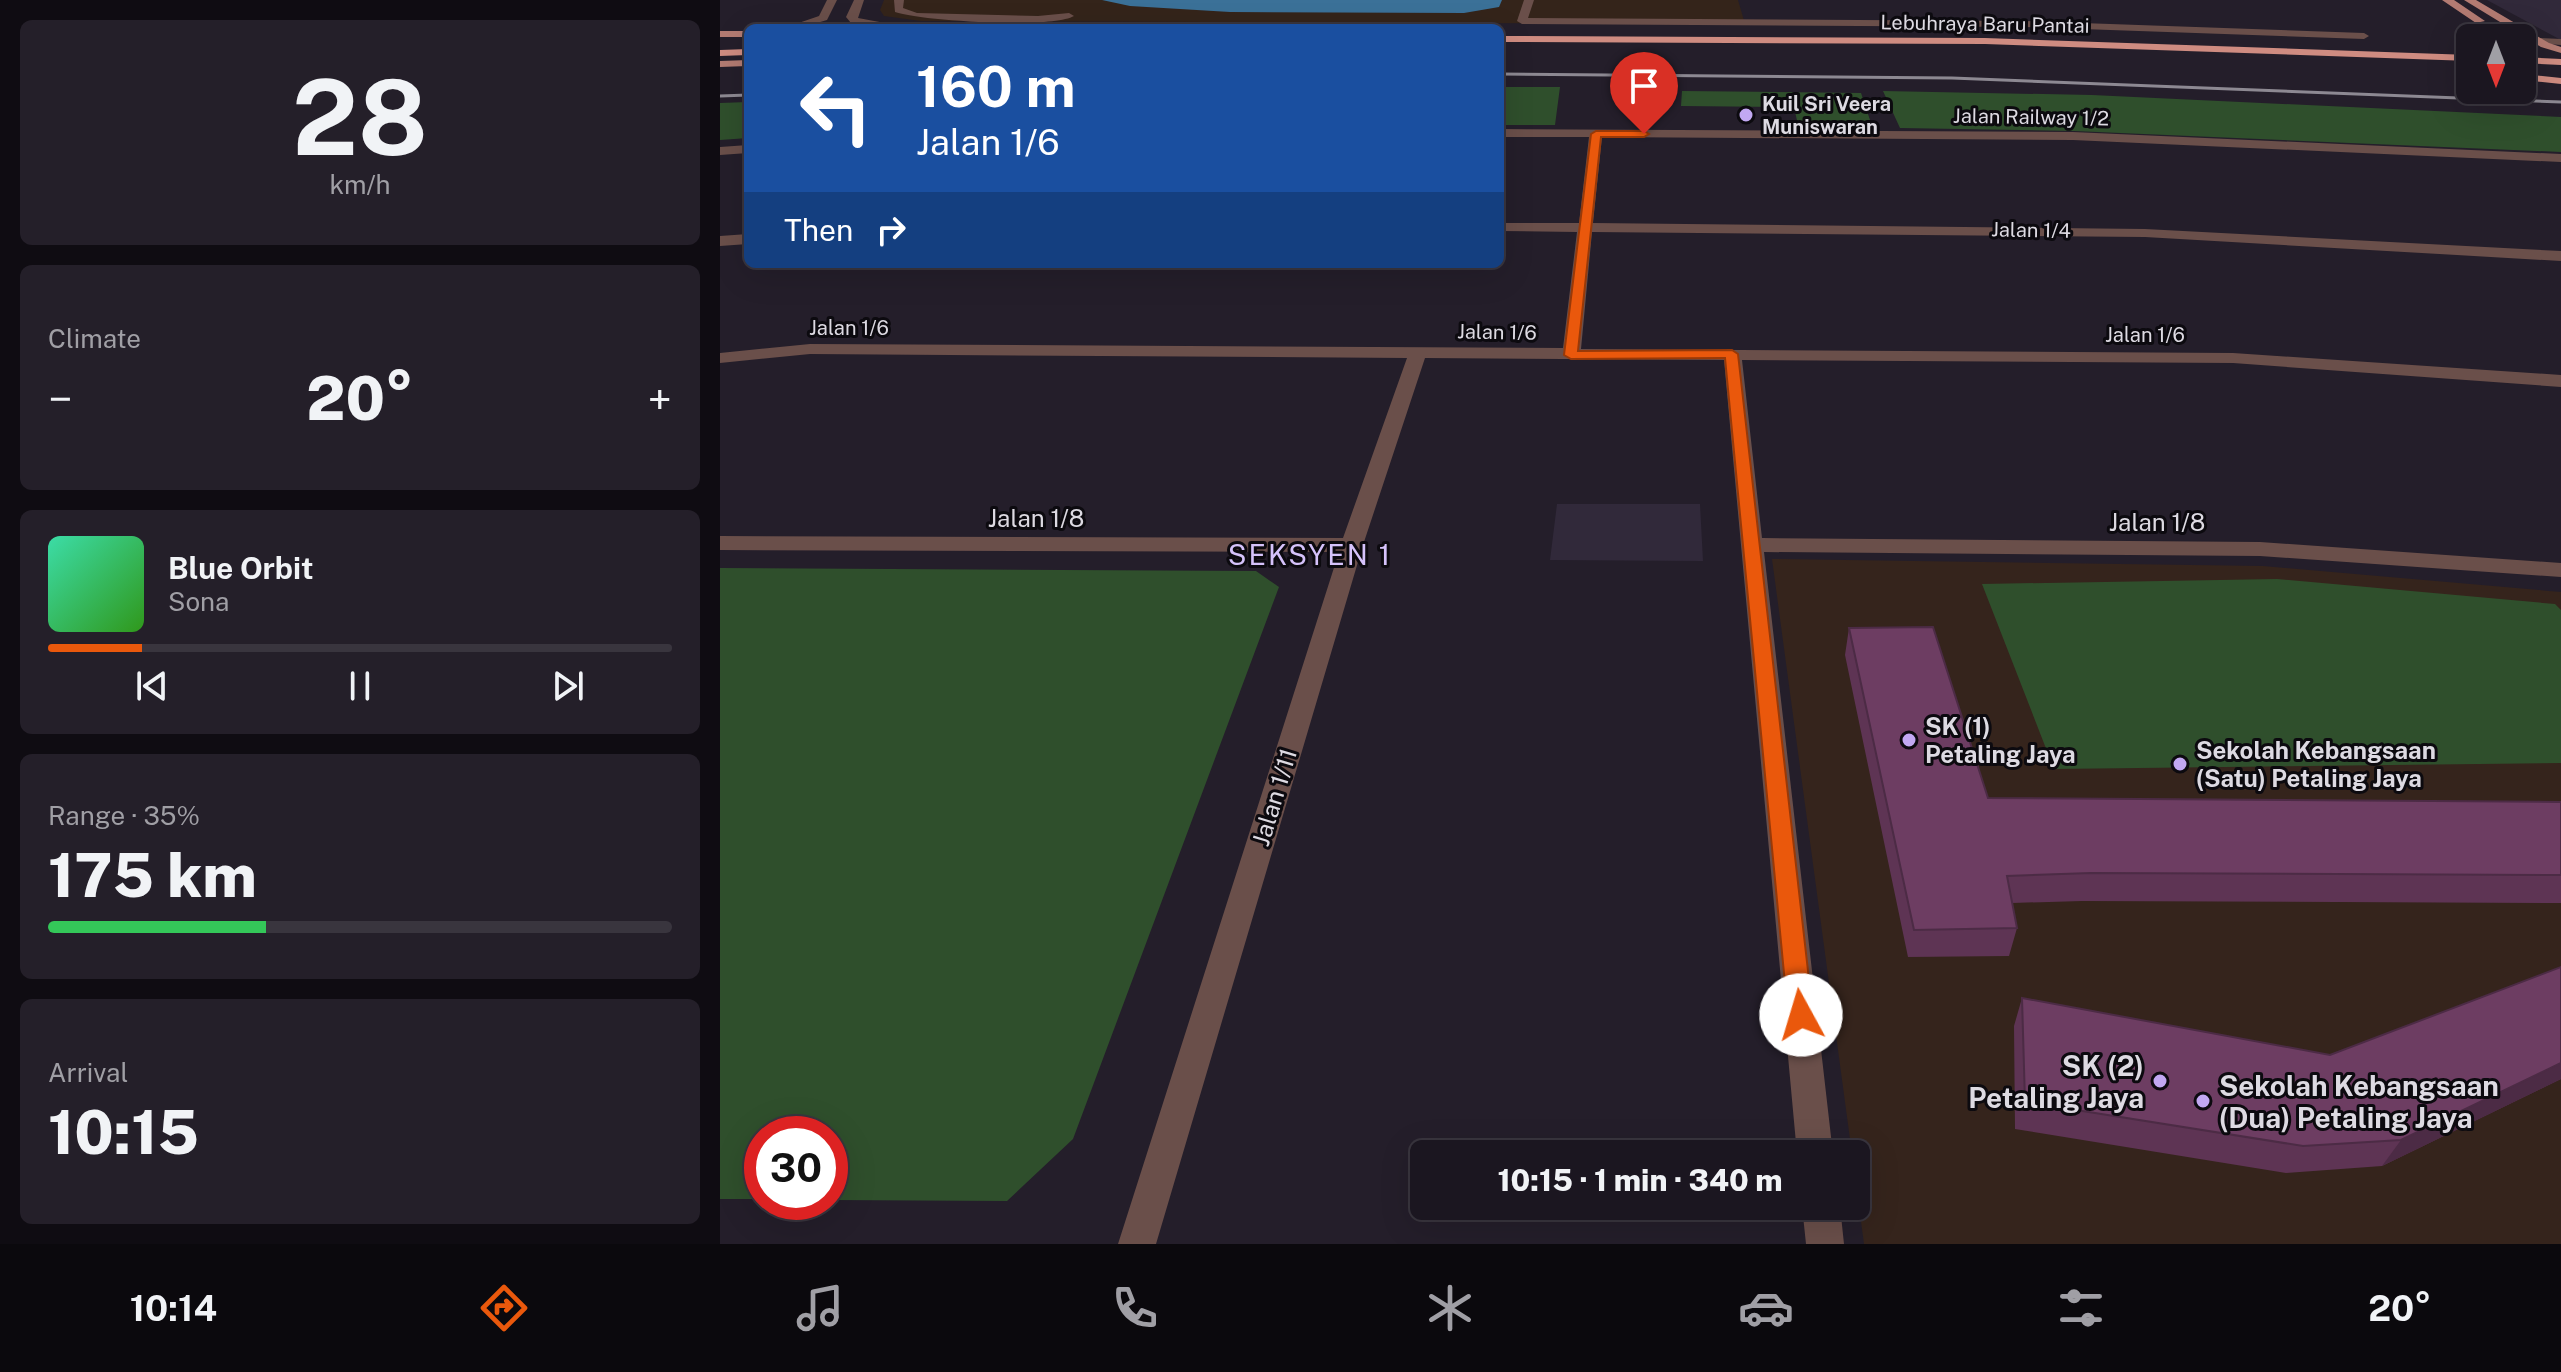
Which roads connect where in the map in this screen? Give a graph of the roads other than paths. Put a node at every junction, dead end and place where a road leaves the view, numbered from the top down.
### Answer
1 (832, 0) edge
2 (859, 0) edge
3 (899, 0) edge
4 (1529, 0) edge
5 (2447, 0) edge
6 (2469, 0) edge
7 (1933, 11) dead end
8 (1069, 16) dead end
9 (1712, 16) junction
10 (1939, 23) junction
11 (803, 24) edge
12 (877, 24) edge
13 (2484, 24) edge
14 (744, 33) edge
15 (720, 34) edge
16 (2364, 36) dead end
17 (1504, 39) edge
18 (1599, 39) junction
19 (2538, 41) junction
20 (2561, 42) edge
21 (744, 43) edge
22 (720, 44) edge
23 (2561, 50) edge
24 (744, 52) edge
25 (720, 53) edge
26 (2456, 57) edge
27 (2536, 61) edge
28 (2561, 62) edge
29 (744, 63) edge
30 (720, 64) edge
31 (2536, 77) edge
32 (2561, 78) edge
33 (1504, 133) edge
34 (1596, 134) junction
35 (744, 149) edge
36 (720, 151) edge
37 (2561, 158) edge
38 (1504, 227) edge
39 (1587, 227) junction
40 (744, 239) edge
41 (720, 241) edge
42 (2561, 256) edge
43 (1418, 353) junction
44 (1732, 354) junction
45 (1571, 355) junction
46 (720, 358) edge
47 (2561, 381) edge
48 (720, 543) edge
49 (1352, 545) junction
50 (1752, 545) junction
51 (2561, 570) edge
52 (1814, 1140) edge
53 (1822, 1220) edge
54 (1137, 1244) edge
55 (1825, 1244) edge

1 - 11 street
2 - 12 street
3 - 8 street
4 - 9 street
5 - 13 main road
6 - 19 main road
7 - 10 street
9 - 10 street
9 - 18 highway
10 - 16 street
14 - 15 main road
17 - 18 highway, Lebuhraya Baru Pantai
18 - 26 highway, Lebuhraya Baru Pantai
19 - 20 street
19 - 23 main road
21 - 22 highway
24 - 25 highway
27 - 28 highway
29 - 30 main road
31 - 32 highway
33 - 34 street, Jalan Railway 1/2
34 - 37 street, Jalan Railway 1/2
34 - 39 street
35 - 36 street
38 - 39 street, Jalan 1/4
39 - 42 street, Jalan 1/4
39 - 45 street
40 - 41 street
43 - 45 street, Jalan 1/6
43 - 46 street, Jalan 1/6
43 - 49 street, Jalan 1/11
44 - 45 street, Jalan 1/6
44 - 47 street, Jalan 1/6
44 - 50 street
48 - 49 street, Jalan 1/8
49 - 54 street, Jalan 1/11
50 - 51 street, Jalan 1/8
50 - 52 street
53 - 55 street

